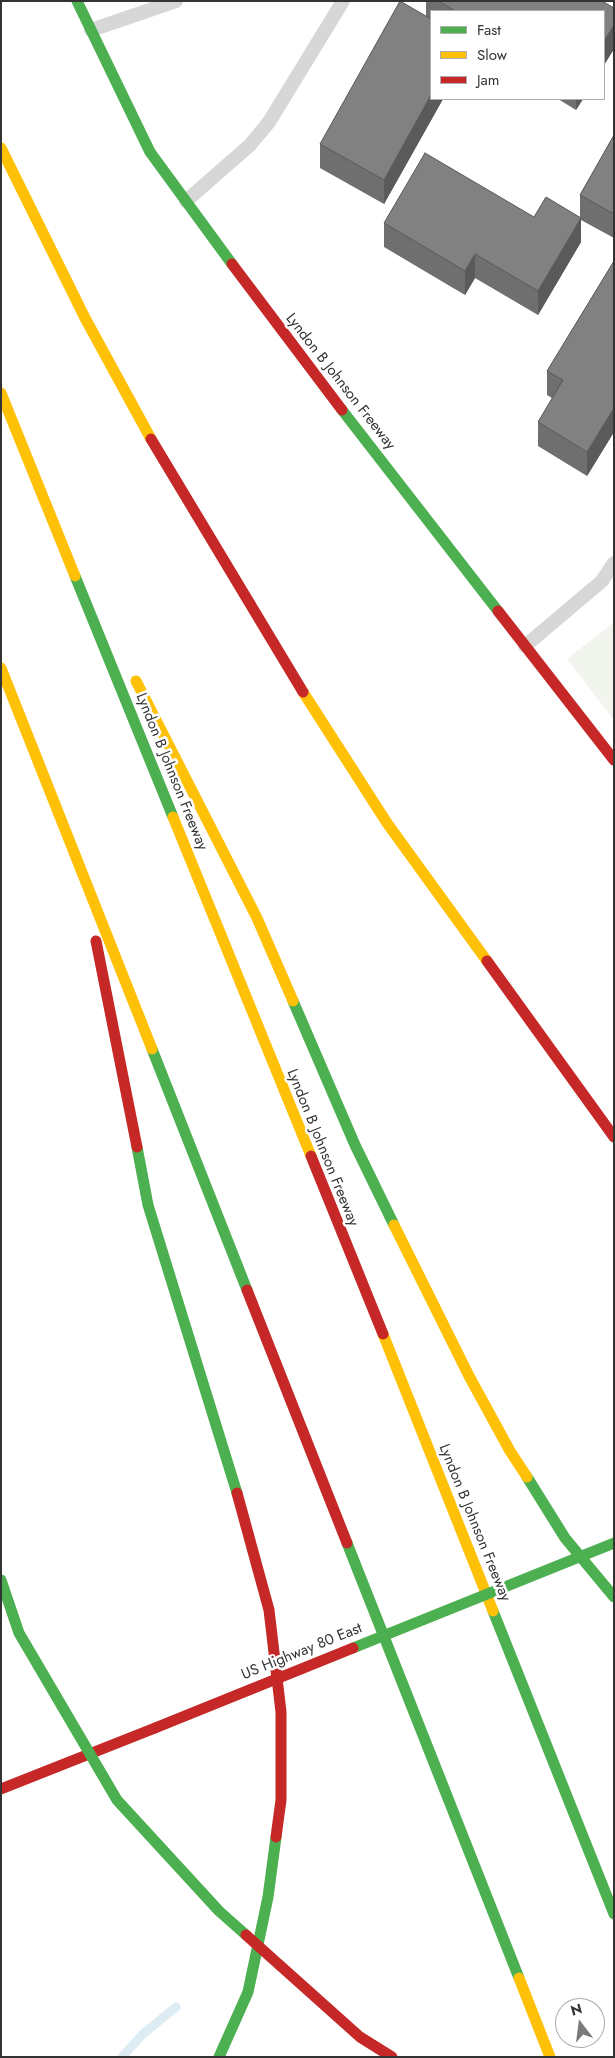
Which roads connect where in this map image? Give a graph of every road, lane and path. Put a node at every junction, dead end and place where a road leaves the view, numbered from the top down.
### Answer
1 (77, 1) edge
2 (176, 1) edge
3 (343, 1) edge
4 (91, 30) junction
5 (1, 148) edge
6 (186, 201) junction
7 (1, 393) edge
8 (56, 526) junction
9 (614, 563) edge
10 (110, 630) dead end
11 (525, 646) junction
12 (1, 668) edge
13 (132, 674) dead end
14 (614, 760) edge
15 (83, 874) junction
16 (614, 1137) edge
17 (614, 1543) edge
18 (1, 1580) edge
19 (614, 1597) edge
20 (1, 1789) edge
21 (614, 1914) edge
22 (219, 2057) edge
23 (392, 2057) edge
24 (550, 2057) edge

1 - 4 main road, Lyndon B Johnson Freeway
2 - 4 lane
3 - 6 lane
4 - 6 main road, Lyndon B Johnson Freeway
5 - 16 main road
6 - 11 main road, Lyndon B Johnson Freeway
7 - 8 main road, Lyndon B Johnson Freeway
8 - 10 main road
8 - 21 main road, Lyndon B Johnson Freeway
9 - 11 lane
11 - 14 main road, Lyndon B Johnson Freeway
12 - 15 main road
13 - 19 main road
15 - 22 main road
15 - 24 main road
17 - 20 main road, US Highway 80 East, bridge
18 - 23 main road, bridge

